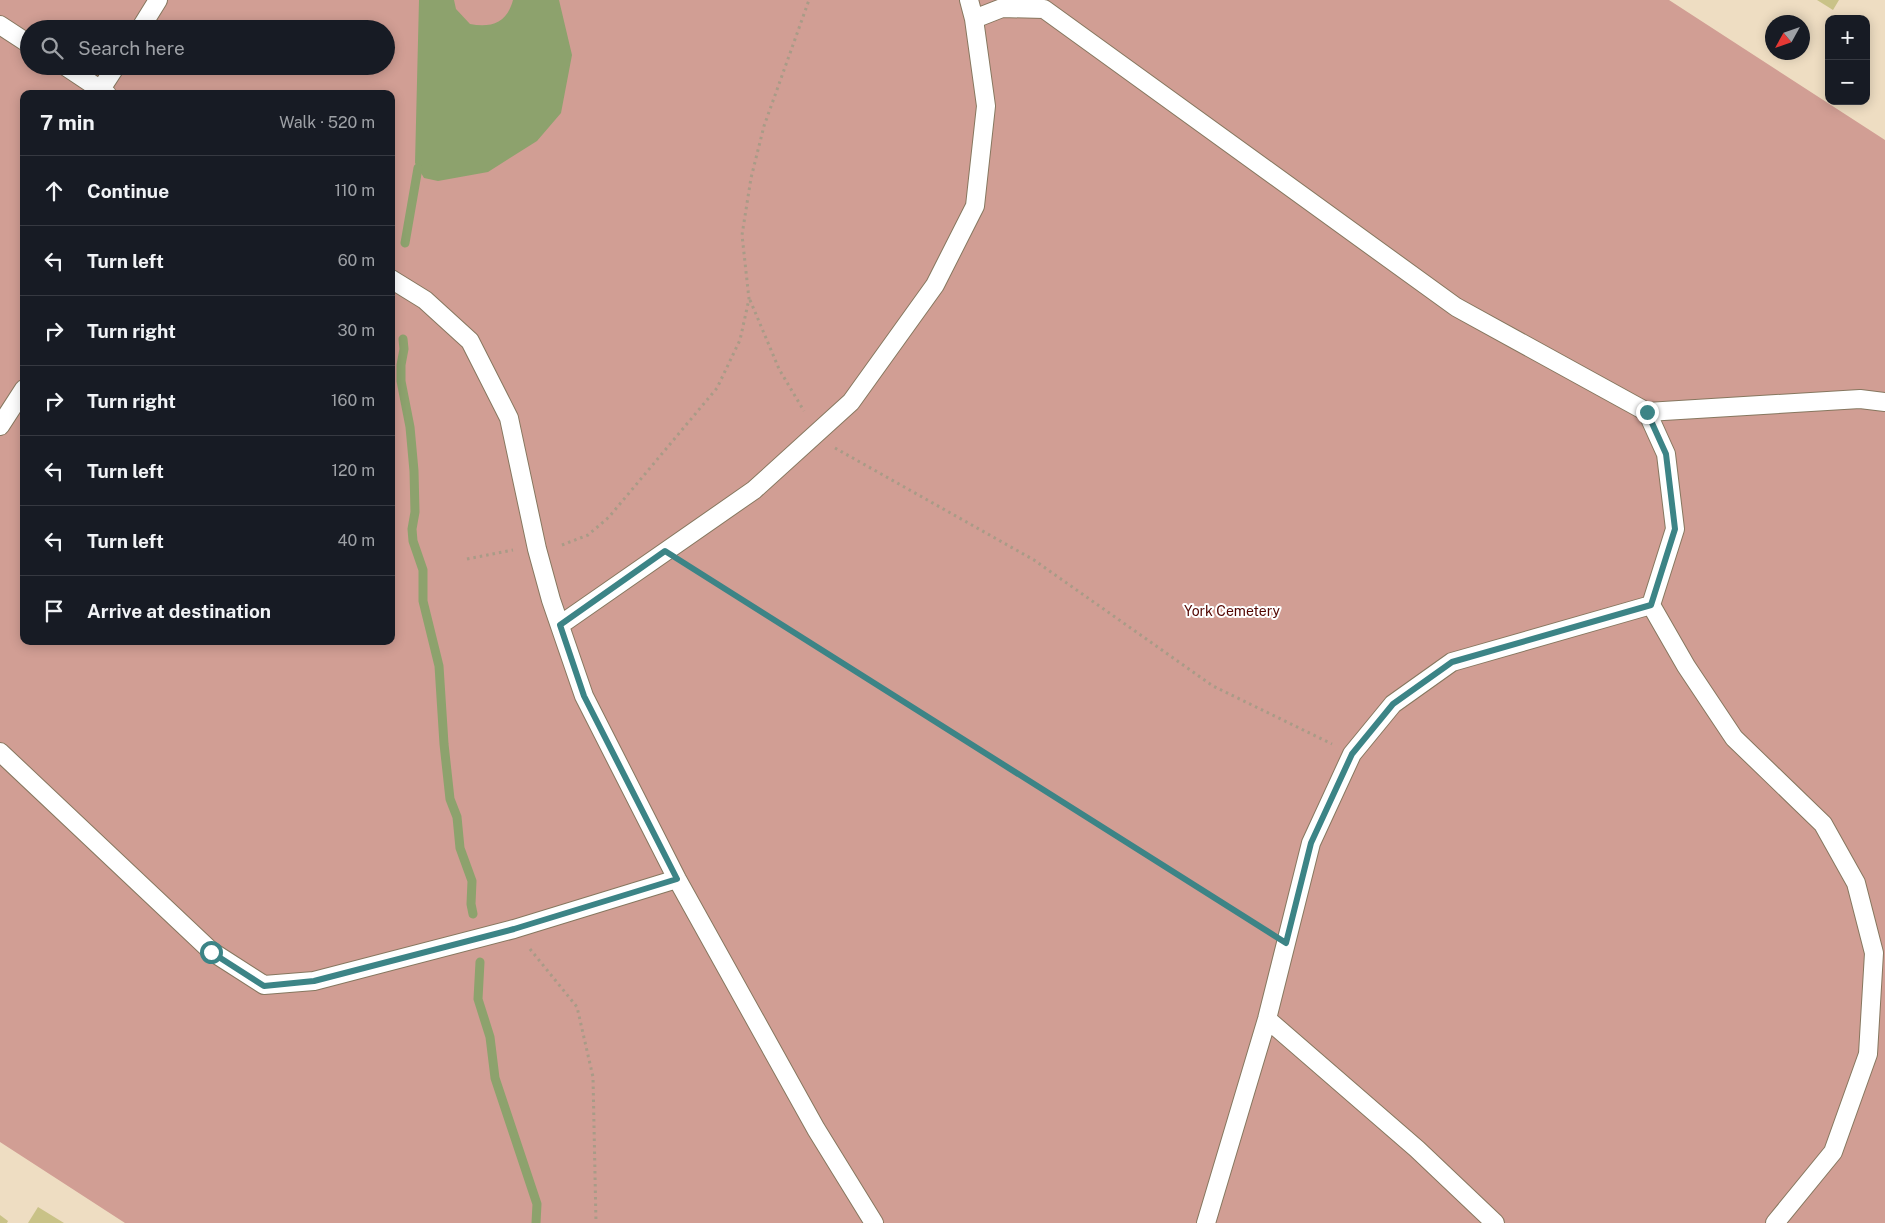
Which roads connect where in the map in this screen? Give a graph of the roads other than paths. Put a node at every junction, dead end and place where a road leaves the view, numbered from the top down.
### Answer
1 (158, 0) edge
2 (969, 0) edge
3 (974, 19) junction
4 (146, 20) edge
5 (0, 26) edge
6 (20, 38) edge
7 (78, 75) edge
8 (112, 75) edge
9 (101, 90) edge
10 (105, 90) edge
11 (395, 281) edge
12 (20, 395) edge
13 (1885, 402) edge
14 (1647, 412) junction
15 (0, 426) edge
16 (1651, 605) junction
17 (560, 625) junction
18 (0, 752) edge
19 (677, 879) junction
20 (1267, 1019) junction
21 (874, 1223) edge
22 (1206, 1223) edge
23 (1495, 1223) edge
24 (1775, 1223) edge

1 - 4 lane
2 - 3 lane
3 - 14 lane
3 - 17 lane
5 - 6 lane
7 - 9 lane
8 - 10 lane
11 - 17 lane
12 - 15 lane
13 - 14 lane
14 - 16 lane
16 - 20 lane
16 - 24 lane
17 - 19 lane
18 - 19 lane
19 - 21 lane
20 - 22 lane
20 - 23 lane

